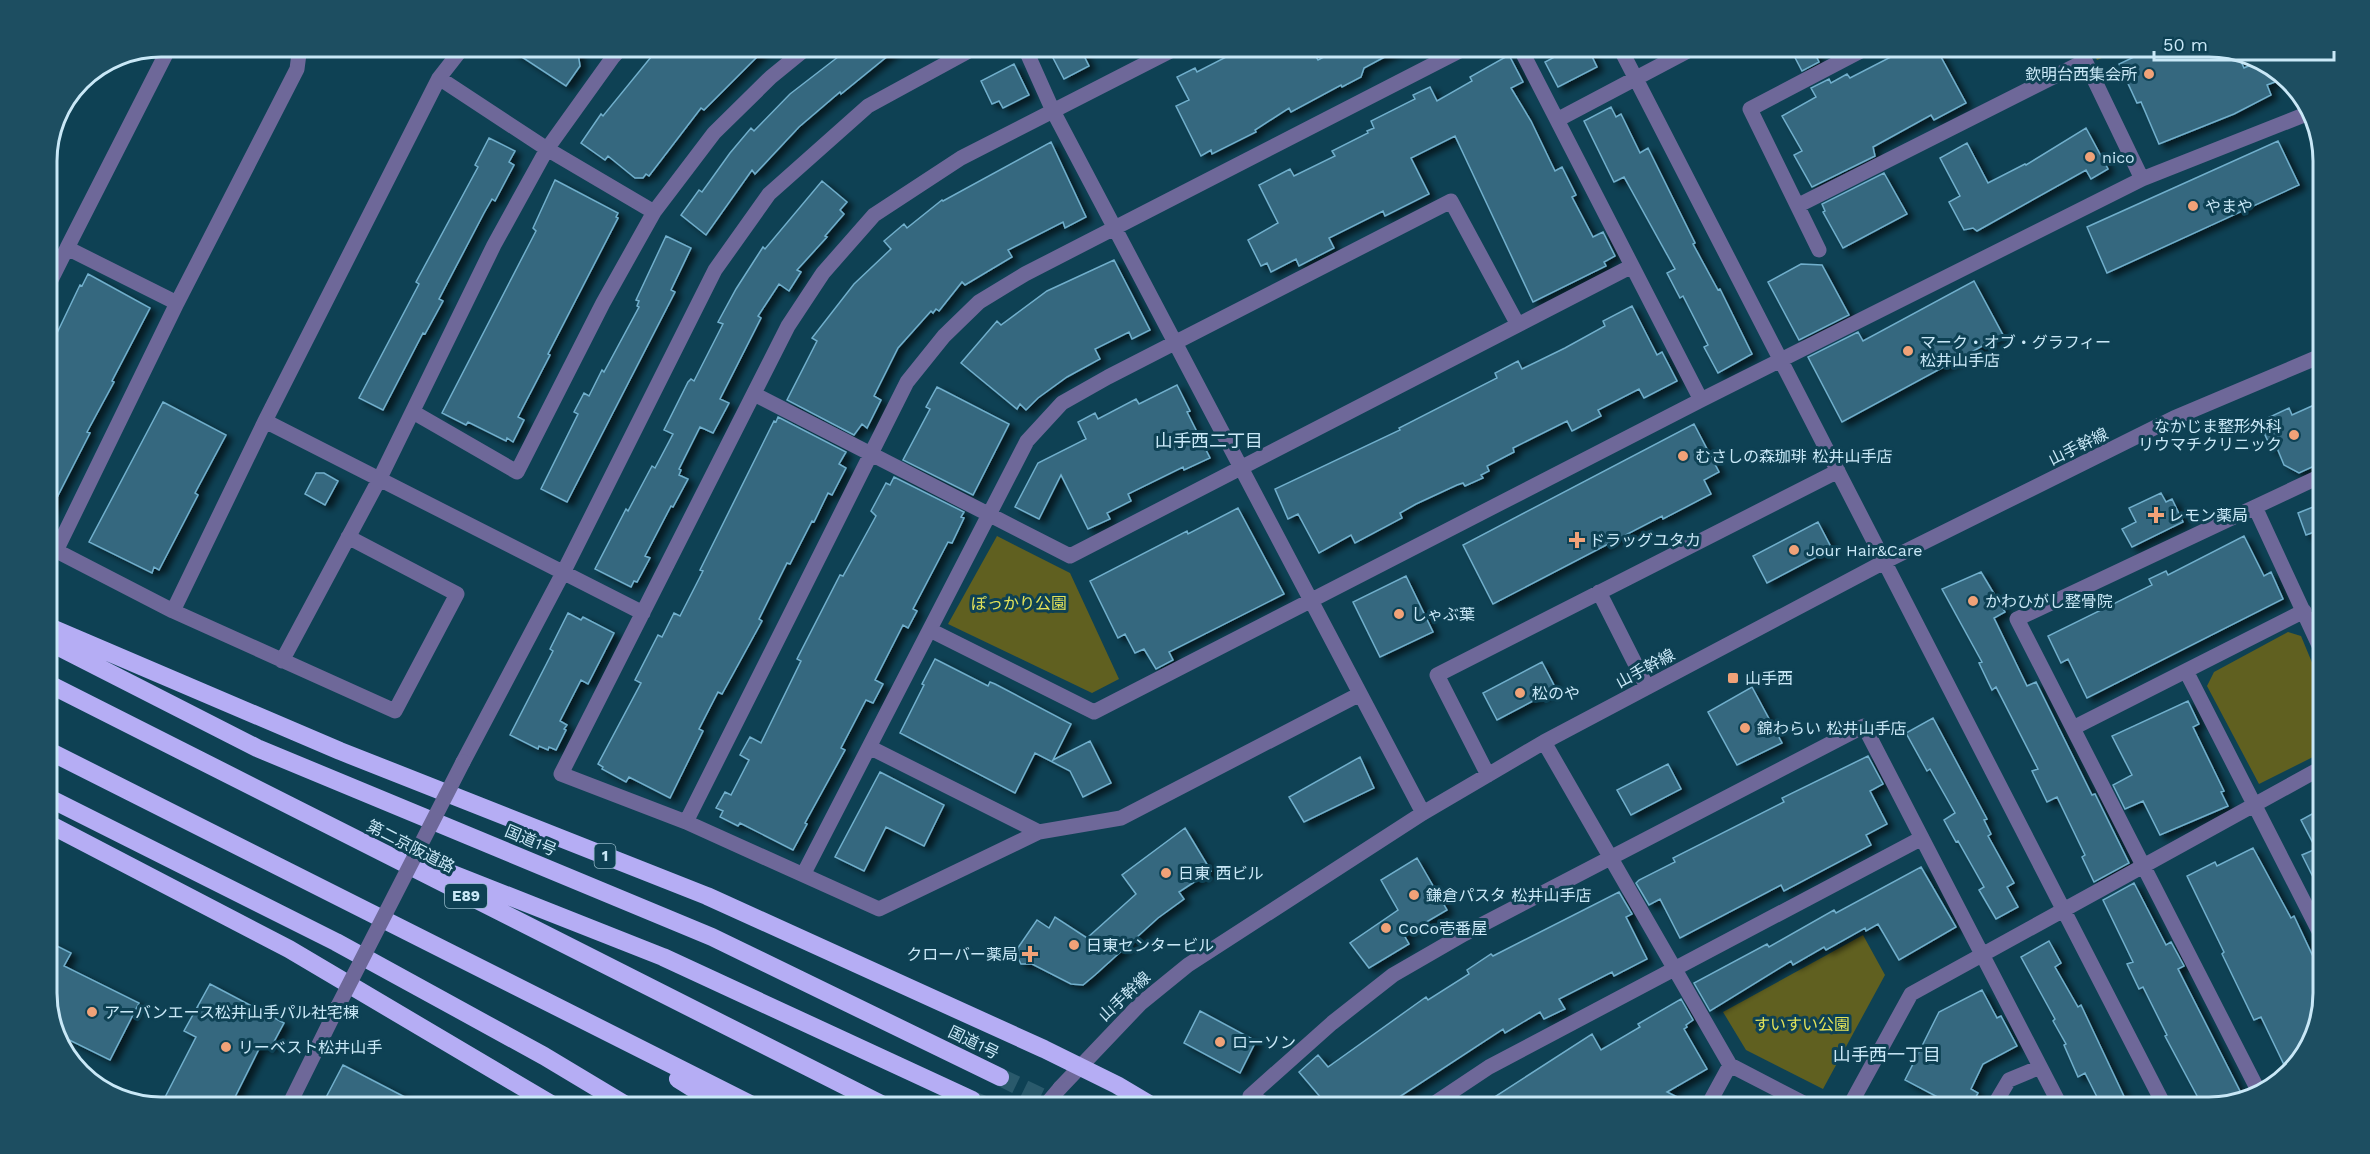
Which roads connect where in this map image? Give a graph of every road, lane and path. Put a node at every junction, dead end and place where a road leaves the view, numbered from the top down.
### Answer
1 (164, 57) edge
2 (299, 57) edge
3 (455, 57) edge
4 (613, 57) edge
5 (796, 57) edge
6 (958, 57) edge
7 (1029, 57) edge
8 (1159, 57) edge
9 (1448, 57) edge
10 (1525, 57) edge
11 (1624, 57) edge
12 (1676, 57) edge
13 (1849, 57) edge
14 (2083, 57) edge
15 (2085, 61) junction
16 (439, 78) junction
17 (1635, 78) junction
18 (1053, 111) junction
19 (2302, 116) edge
20 (1557, 120) junction
21 (547, 149) junction
22 (2142, 179) junction
23 (1799, 205) junction
24 (654, 212) junction
25 (1115, 228) junction
26 (67, 248) junction
27 (1819, 250) dead end
28 (1632, 266) junction
29 (57, 268) edge
30 (177, 303) junction
31 (1518, 325) junction
32 (1176, 342) junction
33 (2313, 359) edge
34 (1781, 360) junction
35 (754, 394) junction
36 (1701, 400) junction
37 (413, 412) junction
38 (265, 421) junction
39 (871, 453) junction
40 (1241, 468) junction
41 (1838, 471) junction
42 (380, 478) junction
43 (2313, 480) edge
44 (2255, 507) junction
45 (989, 514) junction
46 (57, 536) edge
47 (348, 537) junction
48 (57, 551) edge
49 (1884, 562) junction
50 (564, 571) junction
51 (1599, 592) junction
52 (1311, 601) junction
53 (173, 611) junction
54 (2304, 611) junction
55 (643, 613) junction
56 (57, 630) edge
57 (930, 630) junction
58 (2313, 631) edge
59 (57, 646) edge
60 (282, 661) junction
61 (2186, 671) junction
62 (1647, 687) junction
63 (57, 688) edge
64 (1360, 694) junction
65 (2073, 728) junction
66 (1544, 741) junction
67 (869, 747) junction
68 (57, 755) edge
69 (2313, 773) edge
70 (1488, 775) junction
71 (57, 801) edge
72 (2255, 806) junction
73 (1423, 813) junction
74 (315, 820) junction
75 (686, 822) junction
76 (57, 828) edge
77 (1040, 832) junction
78 (1922, 838) junction
79 (1611, 858) junction
80 (2144, 866) junction
81 (804, 873) junction
82 (2064, 910) junction
83 (2313, 918) edge
84 (1982, 955) junction
85 (1675, 969) junction
86 (578, 1016) junction
87 (1730, 1065) junction
88 (1079, 1066) junction
89 (2040, 1067) junction
90 (1000, 1077) tunnel mouth
91 (2256, 1086) edge
92 (293, 1097) edge
93 (539, 1097) edge
94 (612, 1097) edge
95 (707, 1097) edge
96 (736, 1097) edge
97 (867, 1097) edge
98 (966, 1097) tunnel mouth
99 (1052, 1097) edge
100 (1137, 1097) edge
101 (1252, 1097) edge
102 (1444, 1097) edge
103 (1712, 1097) edge
104 (1792, 1097) edge
105 (1854, 1097) edge
106 (1999, 1097) edge
107 (2056, 1097) edge
108 (2160, 1097) edge

1 - 26 street
2 - 30 street
3 - 16 street
4 - 21 street
5 - 24 street
6 - 50 street
7 - 18 street
8 - 18 street
9 - 25 street
10 - 20 street
11 - 17 street
12 - 17 street
13 - 23 street
14 - 15 street
15 - 22 street
15 - 23 street
16 - 21 street
16 - 38 street
17 - 20 street
17 - 34 street
18 - 25 street
18 - 35 street
19 - 22 street
20 - 28 street
21 - 24 street
21 - 37 street
22 - 34 street
23 - 27 street
24 - 37 street
25 - 32 street
25 - 39 street
26 - 29 street
26 - 30 street
28 - 31 street
28 - 36 street
30 - 46 street
31 - 32 street
31 - 40 street
32 - 40 street
32 - 45 street
33 - 49 street, 山手幹線
34 - 36 street
34 - 41 street
35 - 39 street
35 - 55 street
36 - 52 street
37 - 42 street
38 - 42 street
38 - 53 street
39 - 45 street
39 - 75 street
40 - 45 street
40 - 52 street
41 - 49 street
41 - 51 street
42 - 47 street
42 - 50 street
43 - 44 street
44 - 54 street
44 - 65 street
45 - 57 street
47 - 60 street
47 - 60 street
48 - 53 street
49 - 62 street, 山手幹線
49 - 82 street
50 - 55 street
50 - 92 street, bridge
51 - 62 street
51 - 70 street
52 - 57 street
52 - 64 street
53 - 60 street
54 - 58 street
54 - 61 street
55 - 75 street
56 - 88 highway, 1
57 - 67 street
59 - 90 highway, 国道1号 / 1
61 - 65 street
61 - 72 street
62 - 66 street, 山手幹線
63 - 74 highway, 第二京阪道路 / E89
64 - 73 street
64 - 77 street
65 - 80 street
66 - 70 street, 山手幹線
66 - 79 street
67 - 77 street
67 - 81 street
68 - 86 highway
69 - 72 street
70 - 73 street, 山手幹線
71 - 94 highway
72 - 80 street
72 - 83 street
73 - 88 street, 山手幹線
74 - 97 highway, 第二京阪道路 / E89
74 - 98 highway
75 - 81 street
76 - 93 highway
77 - 81 street
78 - 79 street
78 - 84 street
78 - 85 street
79 - 85 street
79 - 101 street
80 - 82 street
80 - 91 street
82 - 84 street
82 - 108 street
84 - 89 street
84 - 105 street
85 - 87 street
85 - 102 street
86 - 95 highway
86 - 96 highway
87 - 103 street
87 - 104 street
88 - 99 street, 山手幹線, bridge
88 - 100 highway, 1
89 - 106 street
89 - 107 street

